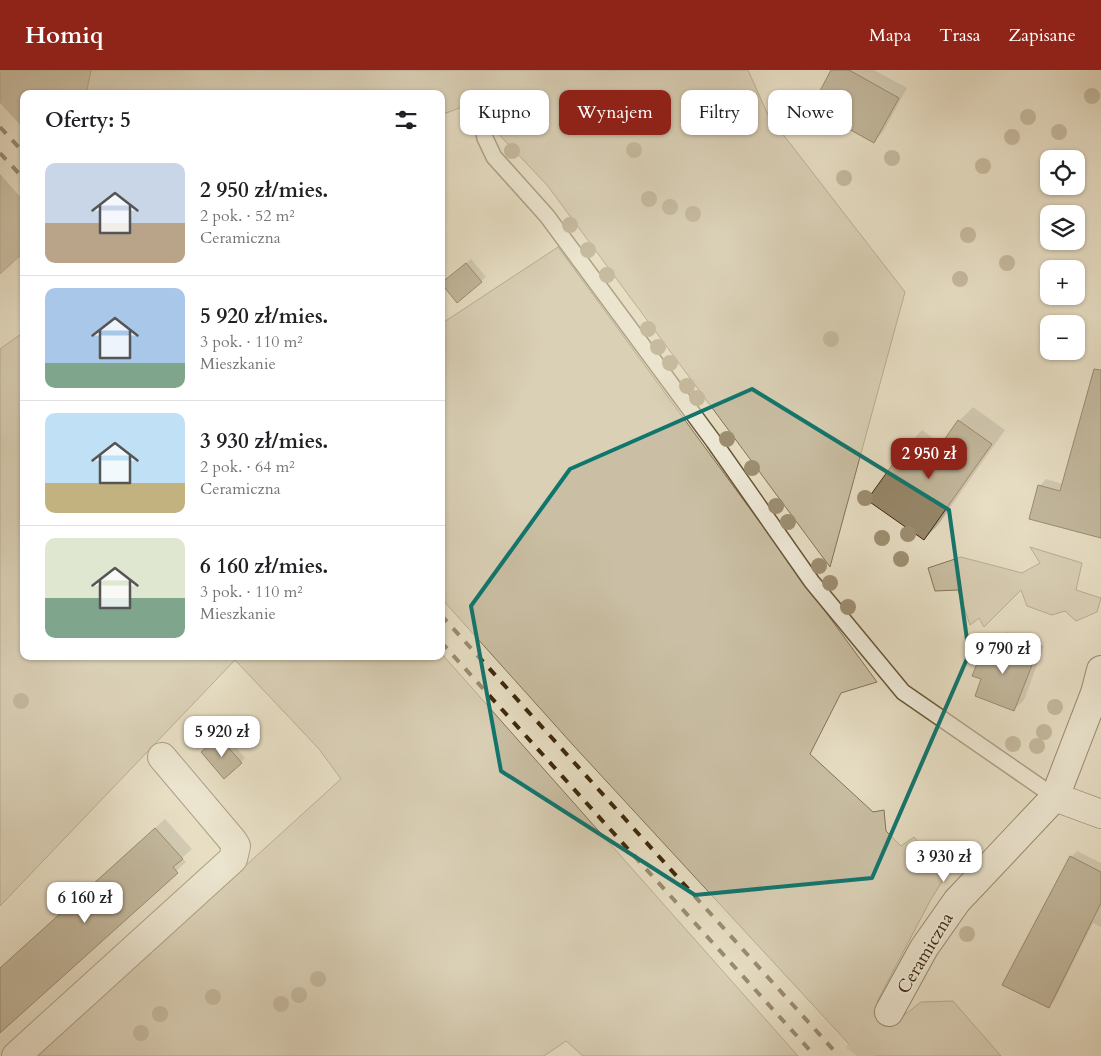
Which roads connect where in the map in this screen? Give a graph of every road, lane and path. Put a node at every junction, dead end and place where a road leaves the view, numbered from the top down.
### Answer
1 (483, 135) edge
2 (1101, 670) edge
3 (162, 757) dead end
4 (1054, 797) junction
5 (1101, 814) edge
6 (889, 1012) tunnel mouth
7 (16, 1056) edge

1 - 4 lane
2 - 4 street, Ceramiczna
3 - 7 street
4 - 5 street
4 - 6 street, Ceramiczna

